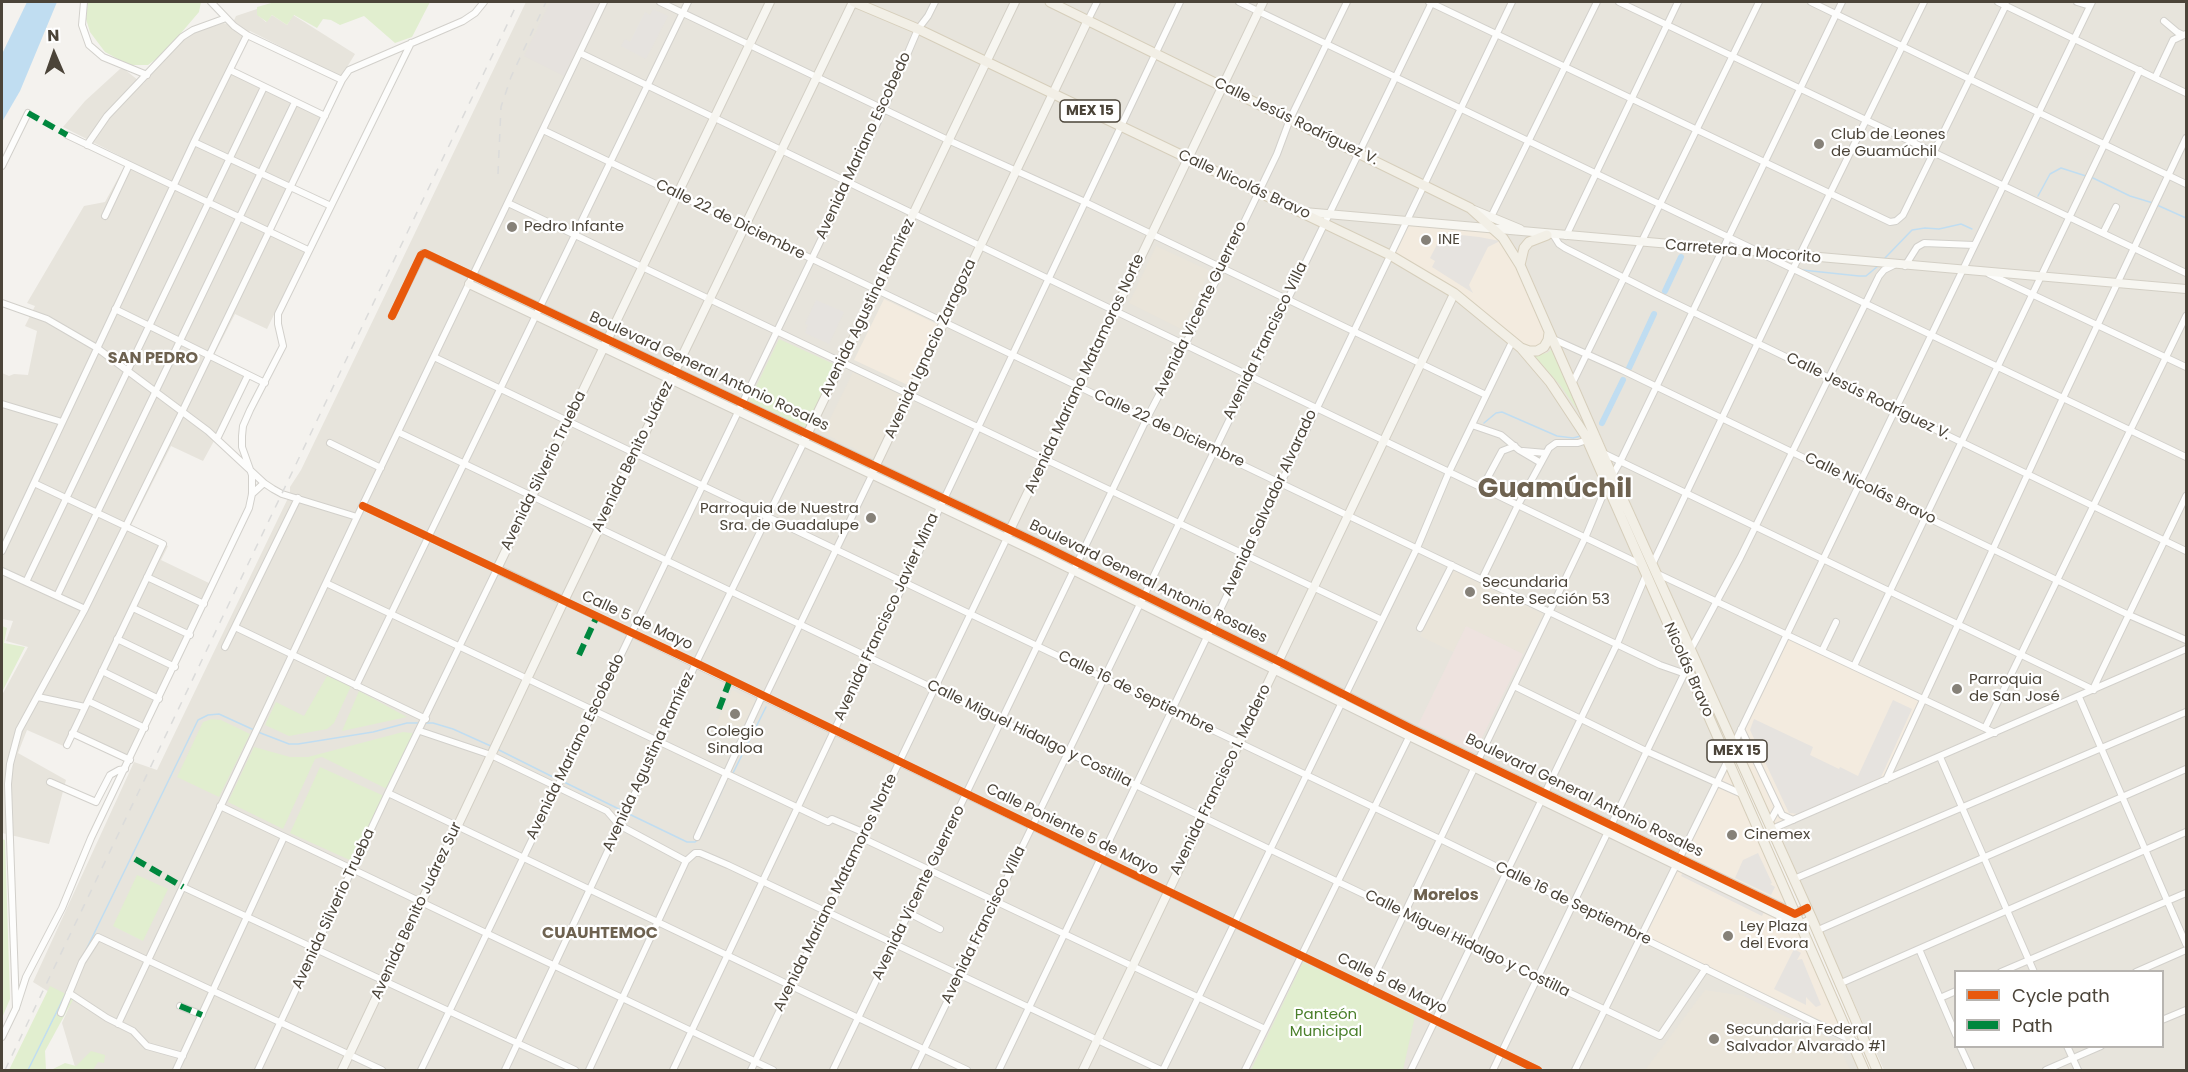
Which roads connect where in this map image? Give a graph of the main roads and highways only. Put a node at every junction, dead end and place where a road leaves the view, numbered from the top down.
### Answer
1 (854, 2) edge
2 (1050, 2) edge
3 (1548, 235) road end
4 (1520, 265) junction
5 (1551, 336) junction
6 (1521, 348) junction
7 (1586, 437) joint
8 (1864, 1071) edge
9 (1877, 1071) edge

1 - 6 main road, Calle Nicolás Bravo / MEX 15
2 - 4 main road, Calle Jesús Rodríguez V. / MEX 15
3 - 4 main road
4 - 5 main road, MEX 15
5 - 6 main road
5 - 9 main road, MEX 15
6 - 7 main road, Calle Nicolás Bravo / MEX 15
7 - 8 main road, Nicolás Bravo / MEX 15

